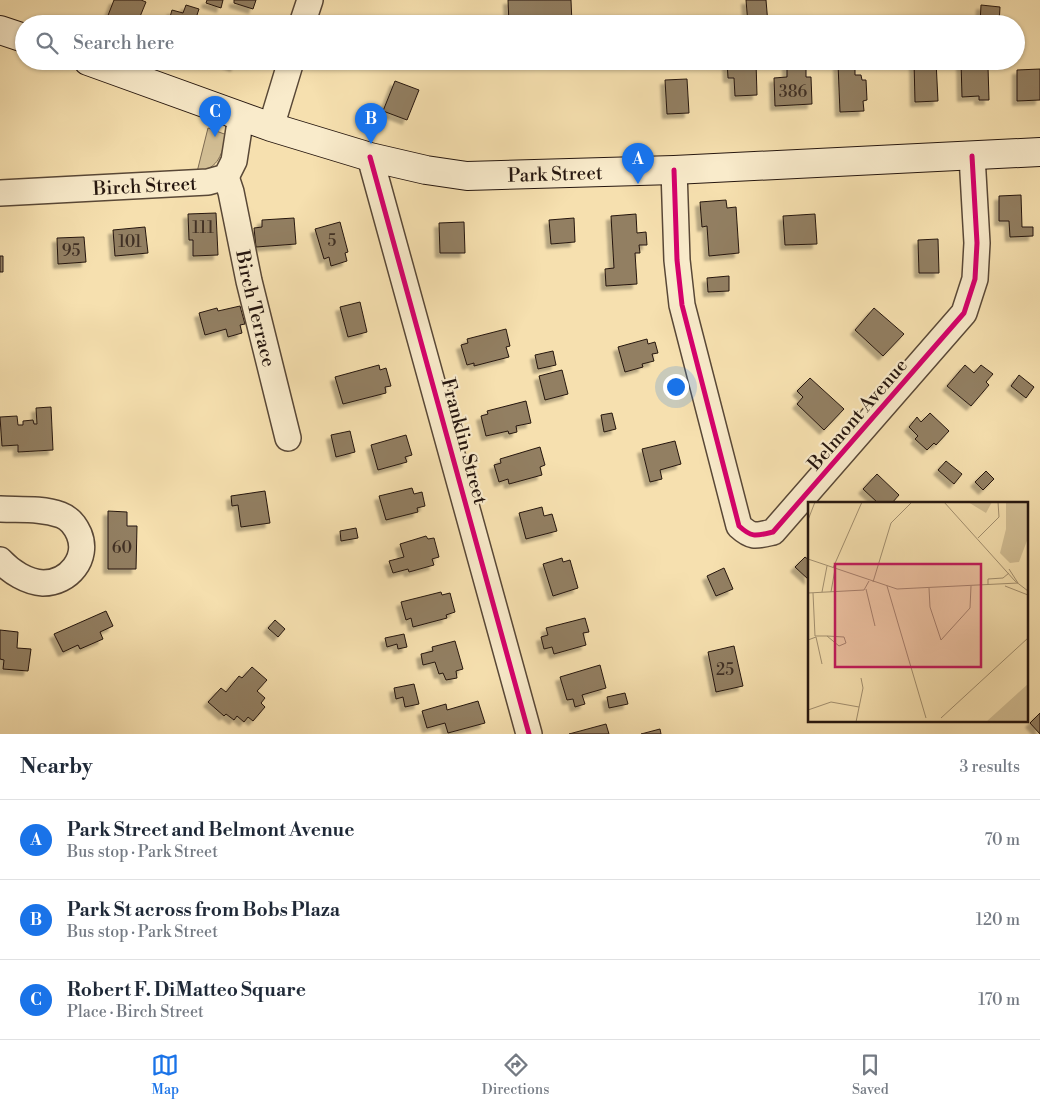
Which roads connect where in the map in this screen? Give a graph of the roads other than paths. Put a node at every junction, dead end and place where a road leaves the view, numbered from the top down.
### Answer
1 (310, 0) edge
2 (305, 15) edge
3 (0, 30) edge
4 (15, 35) edge
5 (113, 70) edge
6 (288, 70) edge
7 (241, 116) junction
8 (271, 127) junction
9 (1040, 152) edge
10 (972, 156) junction
11 (370, 157) junction
12 (674, 170) junction
13 (226, 177) junction
14 (0, 193) edge
15 (288, 438) dead end
16 (0, 509) edge
17 (0, 560) edge
18 (529, 734) edge

1 - 2 street
3 - 4 main road
5 - 7 main road, Park Street
6 - 8 street
7 - 8 main road, Park Street
7 - 13 street
8 - 11 main road, Park Street
9 - 10 main road, Park Street
10 - 12 main road, Park Street
10 - 12 street, Belmont Avenue
11 - 12 main road, Park Street
11 - 18 street, Franklin Street
13 - 14 street, Birch Street
13 - 15 street, Birch Terrace
16 - 17 street

